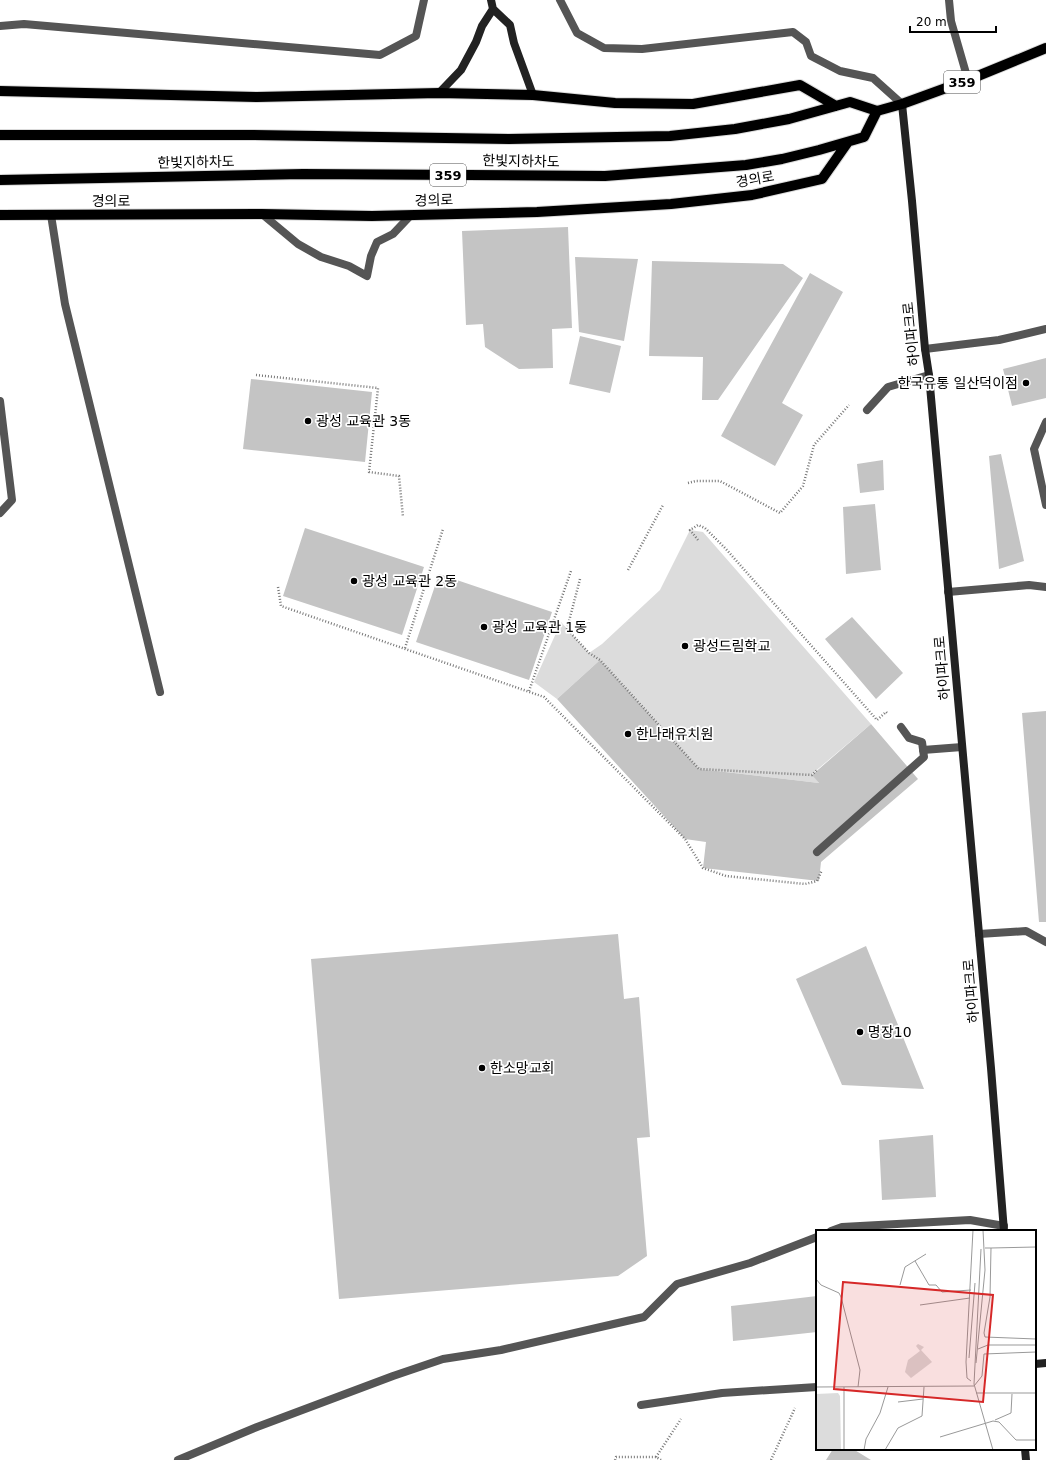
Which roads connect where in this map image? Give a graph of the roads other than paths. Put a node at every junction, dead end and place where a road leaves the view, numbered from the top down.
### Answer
1 (424, 0) edge
2 (491, 0) edge
3 (560, 0) edge
4 (949, 0) edge
5 (493, 9) junction
6 (0, 26) edge
7 (1046, 48) edge
8 (968, 80) junction
9 (0, 91) edge
10 (439, 93) junction
11 (533, 95) junction
12 (902, 104) junction
13 (836, 106) junction
14 (876, 111) junction
15 (0, 135) edge
16 (848, 142) junction
17 (0, 180) edge
18 (262, 214) junction
19 (0, 215) edge
20 (51, 215) junction
21 (411, 215) junction
22 (1046, 329) edge
23 (925, 349) junction
24 (929, 375) junction
25 (0, 401) edge
26 (867, 410) dead end
27 (1046, 422) edge
28 (1046, 505) edge
29 (0, 513) edge
30 (1046, 587) edge
31 (948, 592) junction
32 (160, 692) dead end
33 (901, 727) road end
34 (962, 747) junction
35 (923, 750) junction
36 (816, 852) road end
37 (979, 934) junction
38 (1046, 942) edge
39 (1004, 1228) edge
40 (834, 1230) edge
41 (816, 1237) edge
42 (1046, 1363) edge
43 (1036, 1364) edge
44 (816, 1387) edge
45 (642, 1405) dead end
46 (1025, 1450) edge
47 (178, 1460) edge
48 (1026, 1460) edge

1 - 6 street
2 - 5 street
3 - 12 street
4 - 8 street
5 - 10 street
5 - 11 street
7 - 8 main road, 359
8 - 12 main road, 359
9 - 10 main road
10 - 11 main road
11 - 13 main road
12 - 14 main road, 359
12 - 23 street, 하이파크로
13 - 14 main road
13 - 15 main road
14 - 16 main road, 한빛지하차도 / 359
16 - 17 main road, 한빛지하차도 / 359
16 - 21 main road, 경의로
18 - 20 main road, 경의로
18 - 21 main road, 경의로
18 - 21 street
19 - 20 main road, 경의로
20 - 32 street
22 - 23 street
23 - 24 street, 하이파크로
24 - 26 street
24 - 31 street, 하이파크로
25 - 29 street
27 - 28 street
30 - 31 street
31 - 34 street, 하이파크로
33 - 35 street
34 - 35 street
34 - 37 street, 하이파크로
35 - 36 street
37 - 38 street
37 - 39 street, 하이파크로
39 - 40 street
41 - 47 street
42 - 43 street
44 - 45 street
46 - 48 street

